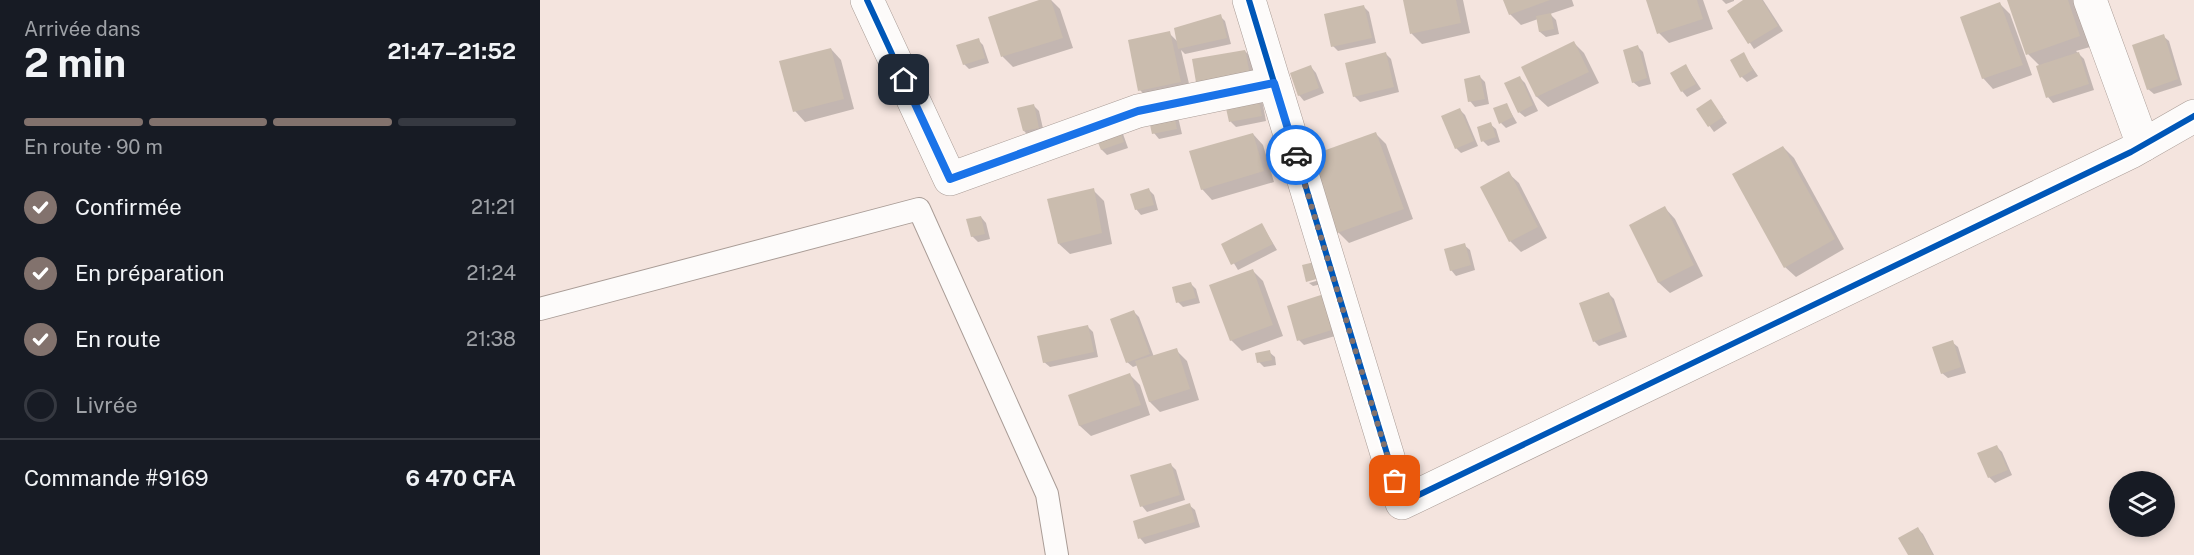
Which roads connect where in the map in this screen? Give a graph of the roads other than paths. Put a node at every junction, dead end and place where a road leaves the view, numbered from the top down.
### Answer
1 (867, 0) edge
2 (1249, 0) edge
3 (2090, 0) edge
4 (1274, 83) junction
5 (2194, 116) edge
6 (2143, 145) junction
7 (540, 309) edge
8 (1058, 555) edge

1 - 4 street
2 - 4 street
3 - 6 street
4 - 6 street
5 - 6 street
7 - 8 lane

